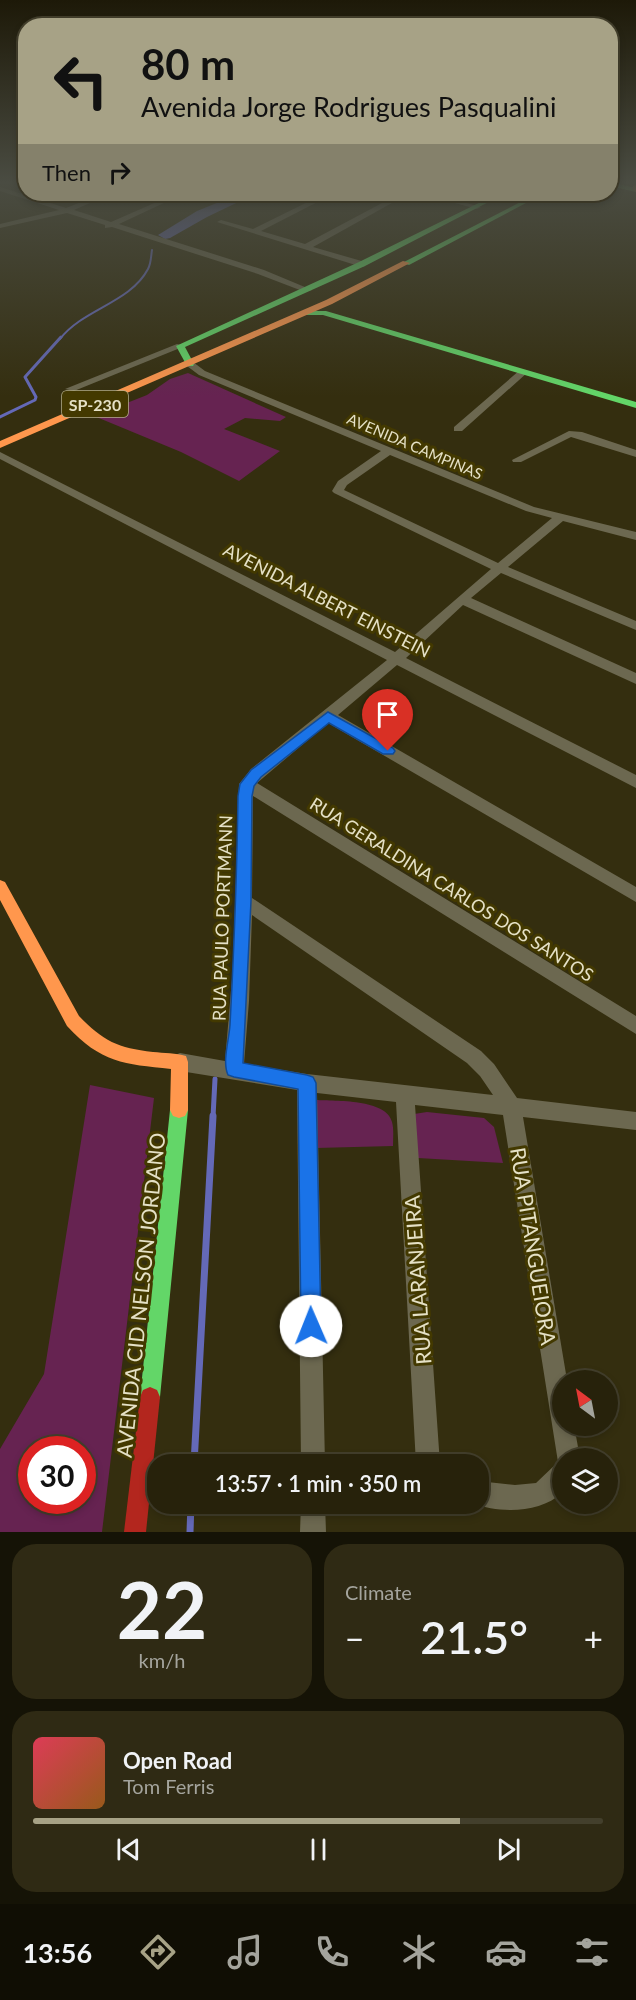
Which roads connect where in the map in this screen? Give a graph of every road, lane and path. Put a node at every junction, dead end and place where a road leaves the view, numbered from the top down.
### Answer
1 (189, 253) edge
2 (190, 253) edge
3 (327, 253) edge
4 (384, 253) edge
5 (405, 253) edge
6 (411, 253) edge
7 (362, 264) junction
8 (244, 267) junction
9 (235, 271) junction
10 (306, 302) junction
11 (273, 316) junction
12 (185, 355) junction
13 (143, 372) junction
14 (523, 372) junction
15 (67, 393) joint
16 (636, 405) edge
17 (458, 429) dead end
18 (0, 435) edge
19 (0, 445) edge
20 (388, 451) junction
21 (636, 454) edge
22 (0, 455) edge
23 (517, 460) dead end
24 (560, 518) junction
25 (636, 536) edge
26 (500, 568) junction
27 (462, 598) junction
28 (636, 626) edge
29 (398, 658) junction
30 (636, 679) edge
31 (328, 716) junction
32 (636, 782) edge
33 (247, 784) junction
34 (0, 886) edge
35 (636, 895) edge
36 (244, 901) junction
37 (636, 1026) edge
38 (180, 1062) junction
39 (234, 1069) junction
40 (307, 1083) junction
41 (405, 1095) junction
42 (511, 1106) junction
43 (636, 1121) edge
44 (566, 1448) edge
45 (313, 1454) edge
46 (427, 1454) edge
47 (552, 1487) edge
48 (489, 1494) edge
49 (313, 1514) edge
50 (135, 1532) edge
51 (313, 1532) edge

1 - 9 street
2 - 8 street
3 - 7 street
4 - 7 main road
5 - 10 main road, SP-230
6 - 10 main road, SP-230
7 - 10 main road
8 - 9 street
8 - 10 street
9 - 10 street
10 - 11 main road
10 - 11 main road, SP-230
10 - 12 main road
10 - 12 main road, SP-230
10 - 14 main road
11 - 12 main road, SP-230
12 - 13 main road, SP-230
12 - 15 street
12 - 19 main road, SP-230
12 - 20 street, AVENIDA CAMPINAS
13 - 15 main road
13 - 18 main road, SP-230
14 - 16 main road
14 - 17 street
20 - 24 street, AVENIDA CAMPINAS
20 - 26 street
21 - 23 street
22 - 29 street, AVENIDA ALBERT EINSTEIN
24 - 25 street, AVENIDA CAMPINAS
24 - 26 street
26 - 27 street
26 - 28 street
27 - 29 street
27 - 30 street
29 - 31 street
29 - 32 street, AVENIDA ALBERT EINSTEIN
31 - 33 street
31 - 35 street
33 - 36 street, RUA PAULO PORTMANN
33 - 37 street, RUA GERALDINA CARLOS DOS SANTOS
34 - 38 main road
36 - 39 street, RUA PAULO PORTMANN
36 - 42 street
38 - 39 street
38 - 50 main road, AVENIDA CID NELSON JORDANO
39 - 40 street
40 - 41 street
40 - 45 street
41 - 42 street
41 - 46 street, RUA LARANJEIRA
42 - 43 street
42 - 44 street, RUA PITANGUEIORA
47 - 48 street
49 - 51 street

